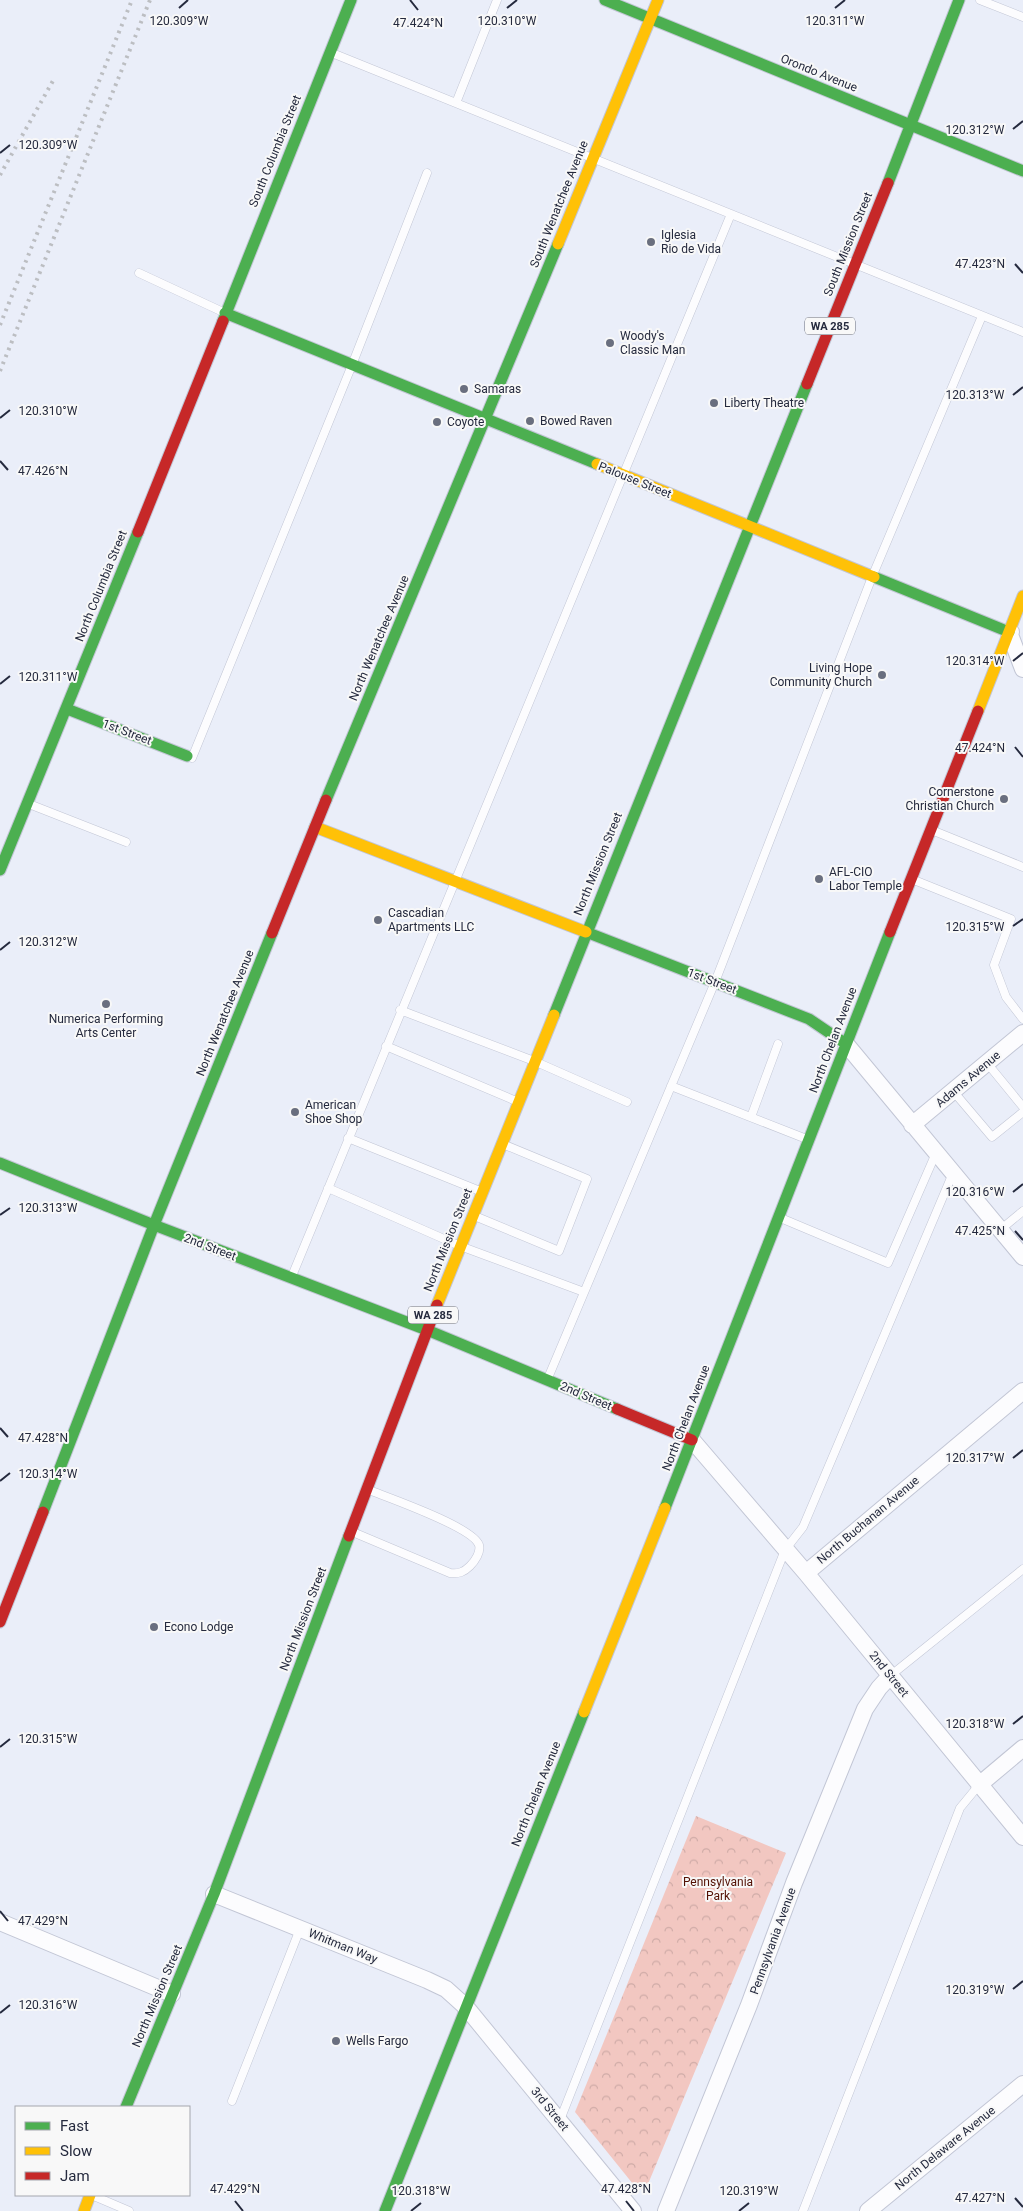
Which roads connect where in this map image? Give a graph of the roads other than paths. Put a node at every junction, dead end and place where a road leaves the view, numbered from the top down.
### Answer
1 (351, 0) edge
2 (497, 0) edge
3 (605, 0) edge
4 (658, 0) edge
5 (959, 0) edge
6 (980, 0) edge
7 (1023, 17) edge
8 (650, 18) junction
9 (330, 52) junction
10 (456, 103) junction
11 (911, 125) junction
12 (593, 158) junction
13 (1023, 171) edge
14 (427, 173) dead end
15 (731, 214) junction
16 (855, 264) junction
17 (138, 273) dead end
18 (225, 313) junction
19 (982, 316) junction
20 (1023, 332) edge
21 (352, 365) junction
22 (486, 419) junction
23 (623, 475) junction
24 (749, 526) junction
25 (872, 577) junction
26 (1023, 596) edge
27 (1016, 630) edge
28 (1023, 669) edge
29 (66, 709) junction
30 (189, 758) joint
31 (28, 804) junction
32 (315, 827) junction
33 (931, 829) junction
34 (126, 842) dead end
35 (1023, 866) edge
36 (0, 870) edge
37 (911, 879) junction
38 (454, 881) junction
39 (586, 932) junction
40 (715, 982) junction
41 (400, 1010) junction
42 (1023, 1019) edge
43 (1023, 1033) edge
44 (778, 1044) dead end
45 (846, 1044) junction
46 (386, 1046) junction
47 (534, 1061) junction
48 (986, 1063) junction
49 (671, 1086) junction
50 (953, 1091) junction
51 (518, 1102) junction
52 (627, 1102) dead end
53 (1023, 1108) edge
54 (1023, 1112) edge
55 (751, 1117) junction
56 (912, 1125) junction
57 (348, 1138) junction
58 (808, 1140) junction
59 (501, 1143) junction
60 (936, 1153) junction
61 (0, 1163) edge
62 (953, 1173) junction
63 (328, 1188) junction
64 (482, 1192) junction
65 (1023, 1211) edge
66 (472, 1215) junction
67 (779, 1217) junction
68 (154, 1225) junction
69 (1000, 1230) junction
70 (460, 1246) junction
71 (1023, 1257) edge
72 (291, 1278) junction
73 (584, 1292) junction
74 (427, 1330) junction
75 (547, 1380) junction
76 (1023, 1391) edge
77 (692, 1440) junction
78 (366, 1489) junction
79 (350, 1532) junction
80 (786, 1550) junction
81 (1023, 1568) edge
82 (806, 1572) junction
83 (0, 1622) edge
84 (890, 1676) junction
85 (1023, 1748) edge
86 (979, 1784) junction
87 (1023, 1837) edge
88 (214, 1894) junction
89 (0, 1922) edge
90 (300, 1929) junction
91 (172, 1994) junction
92 (466, 2007) junction
93 (1023, 2084) edge
94 (232, 2100) dead end
95 (126, 2106) edge
96 (560, 2120) junction
97 (91, 2196) edge
98 (93, 2196) edge
99 (84, 2211) edge
100 (129, 2211) edge
101 (385, 2211) edge
102 (633, 2211) edge
103 (666, 2211) edge
104 (803, 2211) edge
105 (868, 2211) edge

1 - 9 main road, South Columbia Street
2 - 10 lane
3 - 8 main road, Orondo Avenue
4 - 8 main road, South Wenatchee Avenue
5 - 11 main road, South Mission Street / WA 285
6 - 7 lane
8 - 11 main road, Orondo Avenue
8 - 12 main road, South Wenatchee Avenue
9 - 10 lane
9 - 18 main road, South Columbia Street
10 - 12 lane
11 - 13 main road, Orondo Avenue
11 - 16 main road, South Mission Street / WA 285
12 - 15 lane
12 - 22 main road, South Wenatchee Avenue
14 - 21 lane
15 - 16 lane
15 - 23 lane
16 - 19 lane
16 - 24 main road, South Mission Street / WA 285
17 - 18 lane
18 - 21 main road, Palouse Street
18 - 29 main road, North Columbia Street
19 - 20 lane
19 - 25 lane
21 - 22 main road, Palouse Street
21 - 30 lane
22 - 23 main road, Palouse Street
22 - 32 main road, North Wenatchee Avenue
23 - 24 main road, Palouse Street
23 - 38 lane
24 - 25 main road, Palouse Street
24 - 39 main road, North Mission Street / WA 285
25 - 27 main road, Palouse Street
25 - 40 lane
26 - 27 main road, North Chelan Avenue
27 - 28 street
27 - 33 main road, North Chelan Avenue
29 - 30 main road, 1st Street
29 - 31 main road, North Columbia Street
31 - 34 lane
31 - 36 main road, North Columbia Street
32 - 38 main road, 1st Street
32 - 68 main road, North Wenatchee Avenue
33 - 35 lane
33 - 37 main road, North Chelan Avenue
37 - 42 lane
37 - 45 main road, North Chelan Avenue
38 - 39 main road, 1st Street
38 - 41 lane
39 - 40 main road, 1st Street
39 - 47 main road, North Mission Street / WA 285
40 - 45 main road, 1st Street
40 - 49 lane
41 - 46 lane
41 - 47 lane
43 - 48 street, Adams Avenue
44 - 55 lane
45 - 56 street, 1st Street
45 - 58 main road, North Chelan Avenue
46 - 51 lane
46 - 57 lane
47 - 51 main road, North Mission Street / WA 285
47 - 52 lane
48 - 50 street, Adams Avenue
48 - 53 lane
49 - 55 lane
49 - 73 lane
50 - 54 lane
50 - 56 street, Adams Avenue
51 - 59 main road, North Mission Street / WA 285
55 - 58 lane
56 - 60 street, 1st Street
57 - 63 lane
57 - 64 lane
58 - 67 main road, North Chelan Avenue
59 - 64 main road, North Mission Street / WA 285
59 - 66 lane
60 - 62 street, 1st Street
60 - 67 lane
61 - 68 main road, 2nd Street
62 - 69 street, 1st Street
62 - 80 lane
63 - 70 lane
63 - 72 lane
64 - 66 main road, North Mission Street / WA 285
65 - 69 lane
66 - 70 main road, North Mission Street / WA 285
67 - 77 main road, North Chelan Avenue
68 - 72 main road, 2nd Street
68 - 83 main road, North Wenatchee Avenue
69 - 71 street, 1st Street
70 - 73 lane
70 - 74 main road, North Mission Street / WA 285
72 - 74 main road, 2nd Street
73 - 75 lane
74 - 75 main road, 2nd Street
74 - 78 main road, North Mission Street / WA 285
75 - 77 main road, 2nd Street
76 - 82 street, North Buchanan Avenue
77 - 80 street, 2nd Street
77 - 92 main road, North Chelan Avenue
78 - 79 main road, North Mission Street / WA 285
78 - 79 lane
79 - 88 main road, North Mission Street / WA 285
80 - 82 street, 2nd Street
80 - 96 lane
81 - 84 lane
82 - 84 street, 2nd Street
84 - 86 street, 2nd Street
84 - 103 street, Pennsylvania Avenue
85 - 86 street
86 - 87 street, 2nd Street
86 - 104 lane
88 - 90 street, Whitman Way
88 - 91 main road, North Mission Street / WA 285
89 - 91 street
90 - 92 street, Whitman Way
90 - 94 lane
91 - 95 main road, North Mission Street / WA 285
92 - 96 street, 3rd Street
92 - 101 main road, North Chelan Avenue
93 - 105 street, North Delaware Avenue
96 - 102 street, 3rd Street
97 - 99 main road
98 - 100 lane

